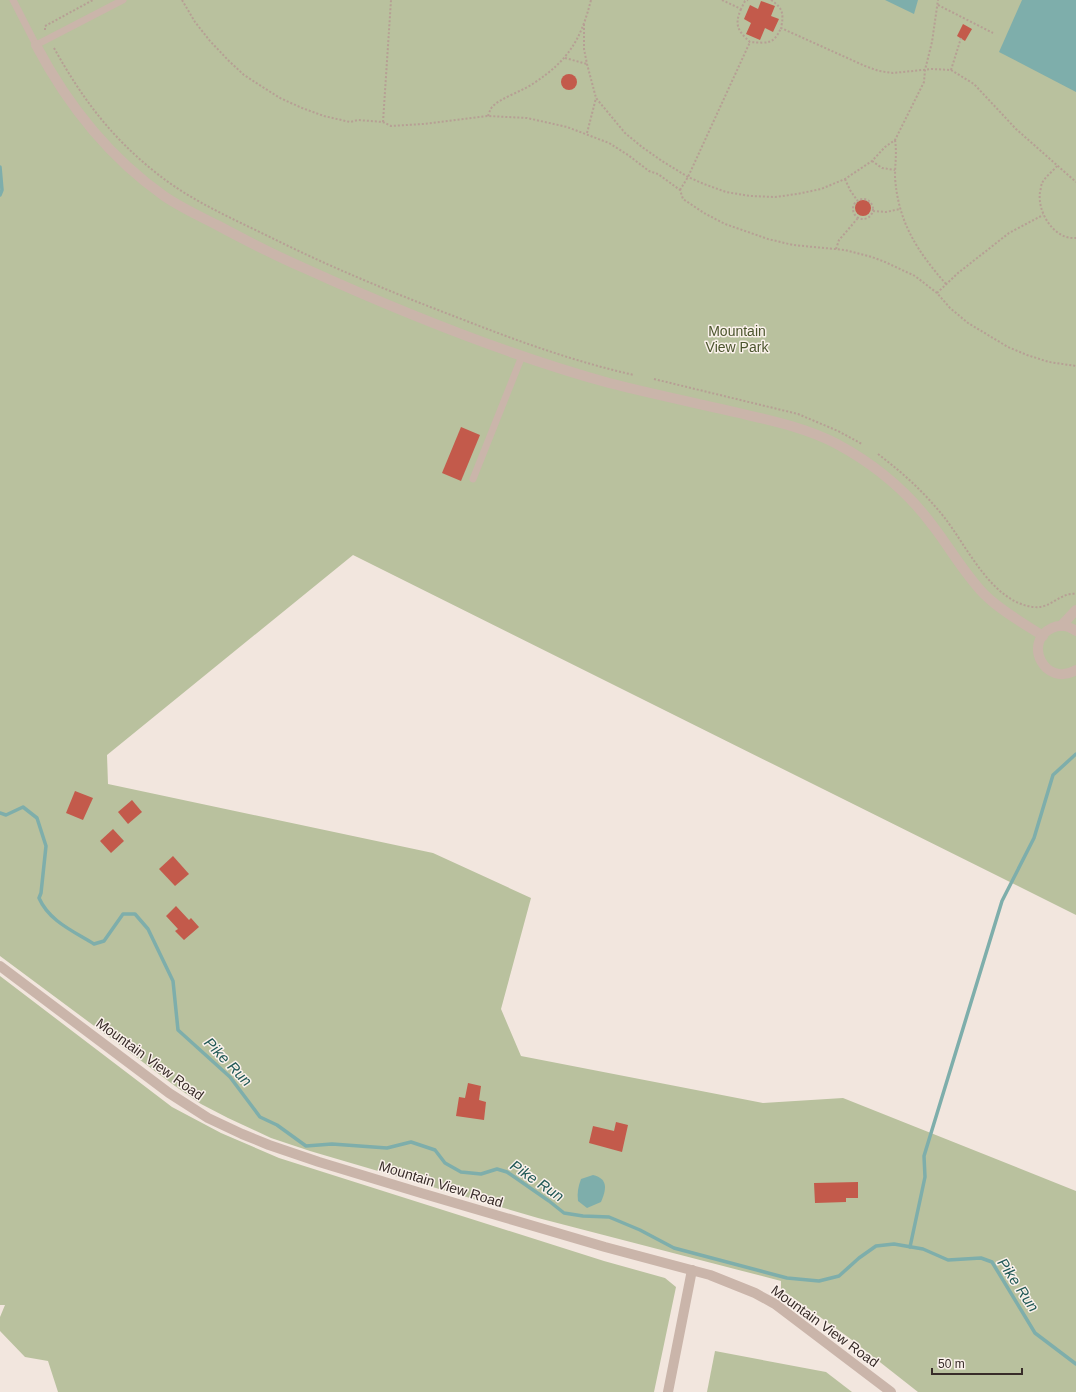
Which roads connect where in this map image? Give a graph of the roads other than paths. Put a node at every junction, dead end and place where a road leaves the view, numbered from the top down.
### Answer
1 (13, 0) edge
2 (123, 0) edge
3 (36, 45) junction
4 (522, 356) junction
5 (473, 478) dead end
6 (1076, 610) edge
7 (1061, 626) junction
8 (1076, 631) edge
9 (1043, 636) junction
10 (1076, 670) edge
11 (0, 966) edge
12 (692, 1270) junction
13 (668, 1392) edge
14 (891, 1392) edge

1 - 3 lane
2 - 3 lane
3 - 4 street
4 - 5 lane
4 - 9 street
6 - 7 street
7 - 8 street
7 - 9 street
9 - 10 street
11 - 12 street, Mountain View Road
12 - 13 street
12 - 14 street, Mountain View Road

